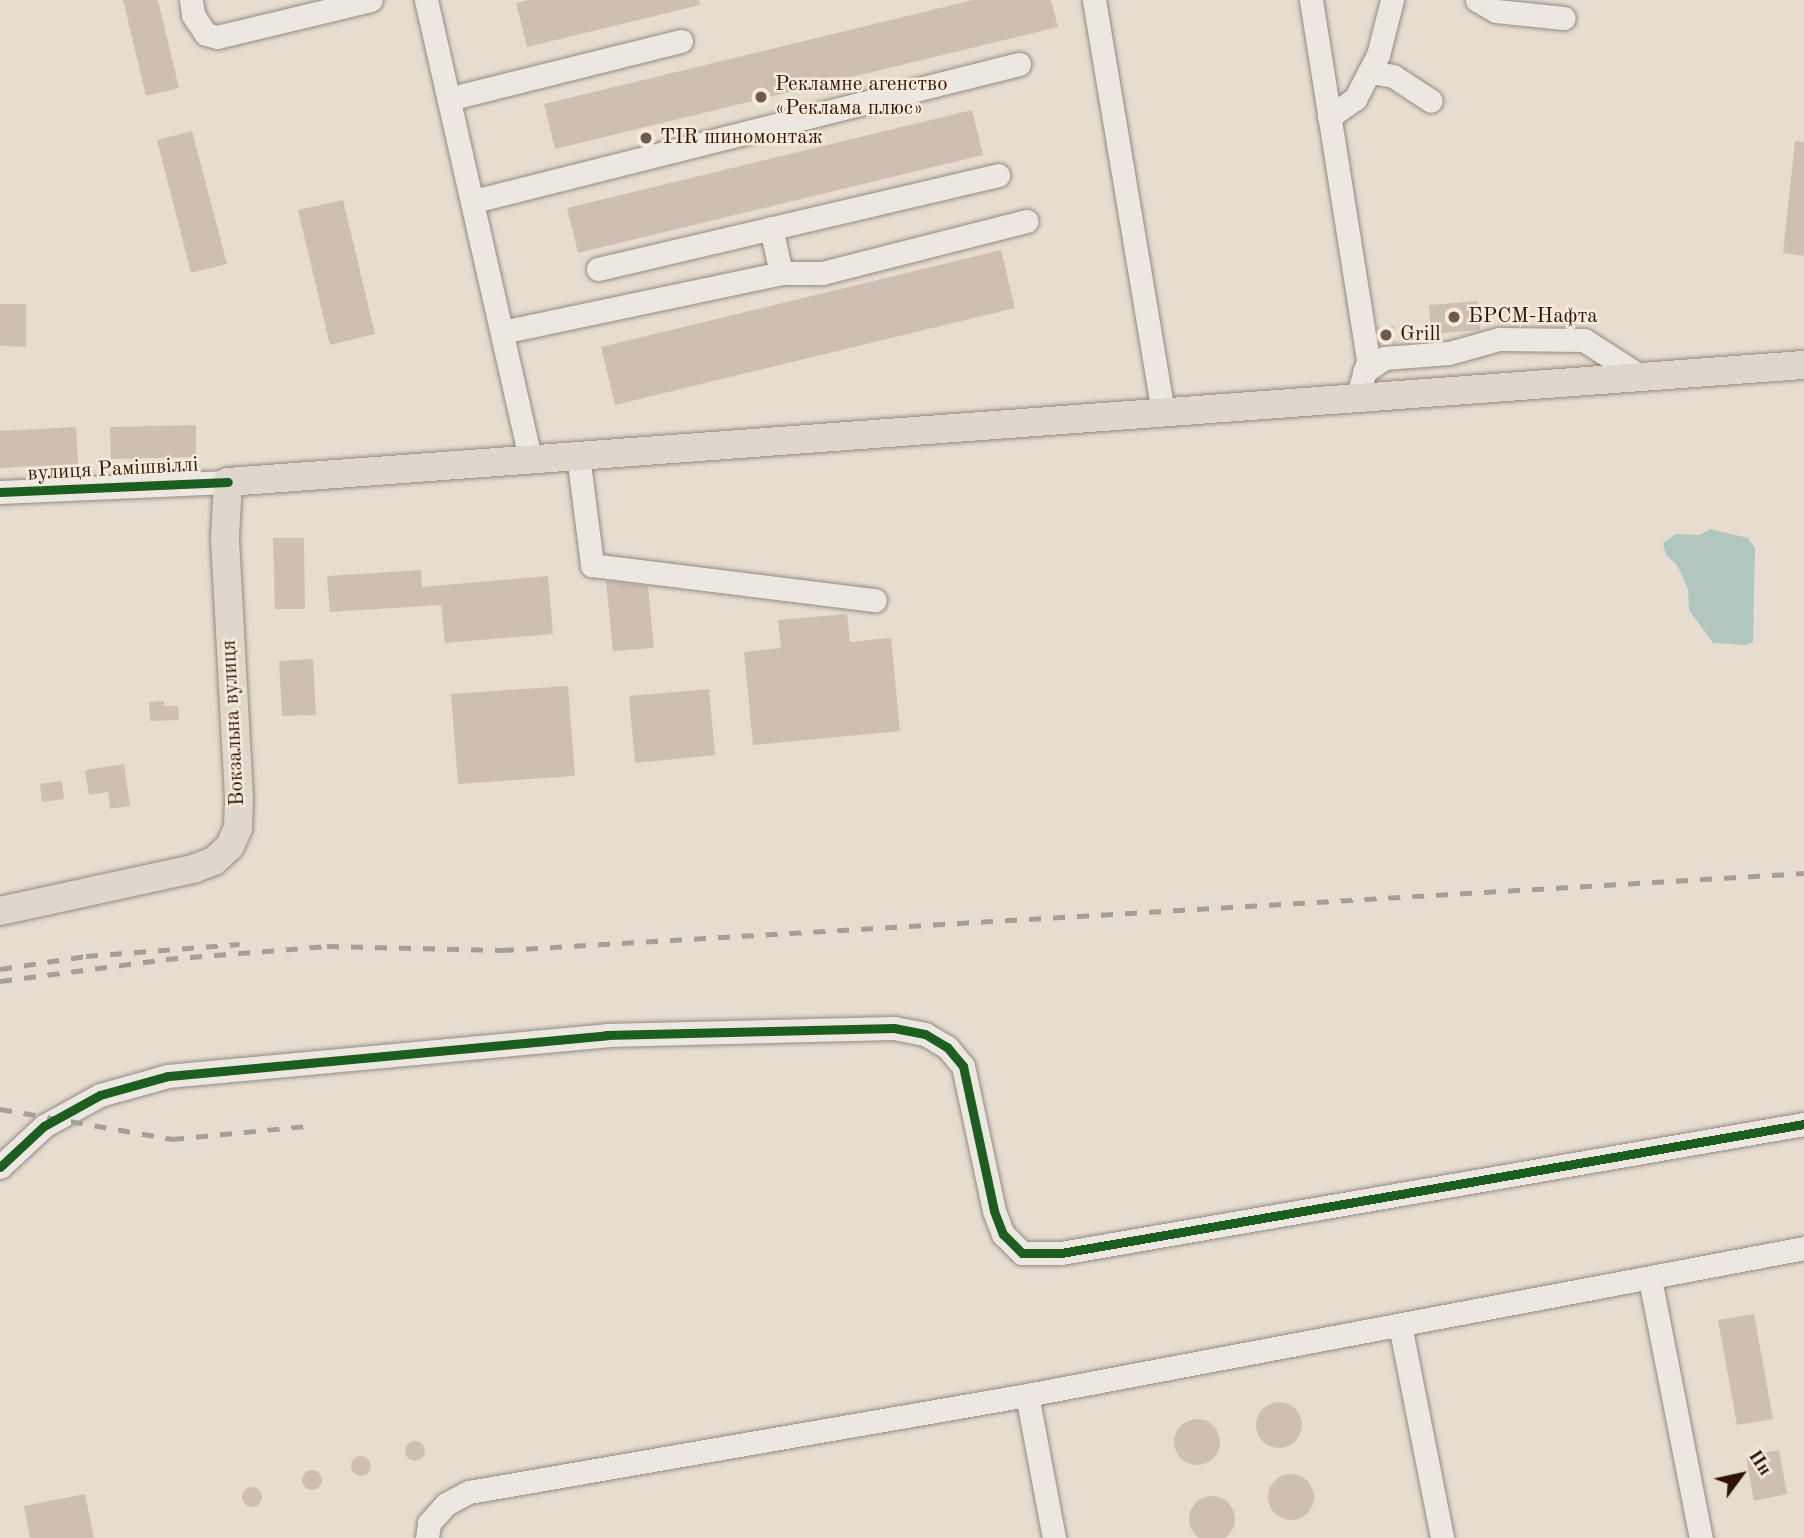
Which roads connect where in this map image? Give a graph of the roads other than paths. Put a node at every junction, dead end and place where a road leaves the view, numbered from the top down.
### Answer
1 (191, 0) edge
2 (371, 0) edge
3 (426, 0) edge
4 (1094, 0) edge
5 (1311, 0) edge
6 (1392, 0) edge
7 (1477, 0) edge
8 (1564, 18) dead end
9 (681, 41) dead end
10 (1019, 64) dead end
11 (1369, 72) junction
12 (452, 98) junction
13 (1431, 101) dead end
14 (1329, 117) junction
15 (998, 175) dead end
16 (474, 201) junction
17 (1026, 221) dead end
18 (771, 228) junction
19 (598, 269) dead end
20 (782, 273) junction
21 (502, 332) junction
22 (1804, 365) edge
23 (1643, 378) junction
24 (1361, 385) junction
25 (1163, 412) junction
26 (578, 455) junction
27 (530, 459) junction
28 (228, 482) junction
29 (0, 492) edge
30 (875, 600) dead end
31 (0, 911) edge
32 (1799, 1131) edge
33 (0, 1167) edge
34 (1804, 1248) edge
35 (1650, 1279) junction
36 (1400, 1325) junction
37 (1027, 1395) junction
38 (427, 1538) edge
39 (1055, 1538) edge
40 (1442, 1538) edge
41 (1701, 1538) edge

1 - 2 street
3 - 12 street
4 - 25 street
5 - 14 street
6 - 11 street
7 - 8 street
9 - 12 street
10 - 16 street
11 - 13 street
11 - 14 street
12 - 16 street
14 - 24 street
15 - 18 street
16 - 21 street
17 - 20 street
18 - 19 street
18 - 20 street
20 - 21 street
21 - 27 street
22 - 23 main road
23 - 24 main road
23 - 24 street
24 - 25 main road
25 - 26 main road
26 - 27 main road
26 - 30 street
27 - 28 main road
28 - 29 street, вулиця Рамішвіллі
28 - 31 main road, Вокзальна вулиця
32 - 33 street
34 - 35 street
35 - 36 street
35 - 41 street
36 - 37 street
36 - 40 street
37 - 38 street
37 - 39 street

